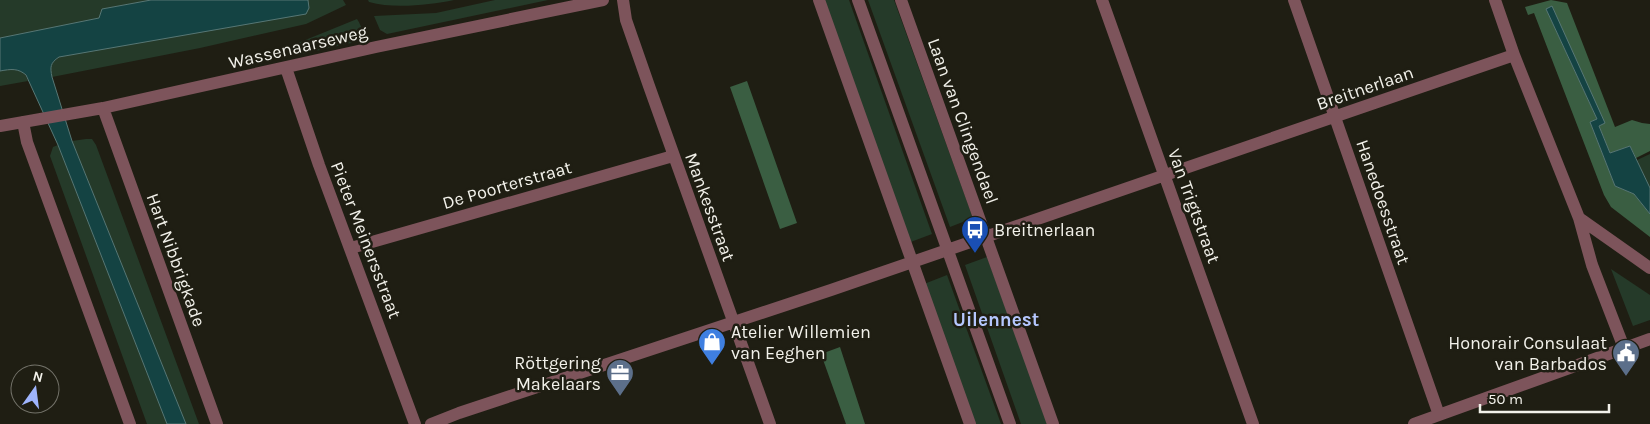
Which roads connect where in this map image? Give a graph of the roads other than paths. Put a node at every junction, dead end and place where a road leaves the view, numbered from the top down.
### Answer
1 (603, 0) edge
2 (623, 0) edge
3 (819, 0) edge
4 (858, 0) edge
5 (900, 0) edge
6 (1102, 0) edge
7 (1294, 0) edge
8 (1495, 0) edge
9 (1514, 55) junction
10 (286, 68) junction
11 (103, 108) junction
12 (1335, 116) junction
13 (23, 122) junction
14 (0, 126) edge
15 (673, 156) junction
16 (1165, 175) junction
17 (1579, 218) junction
18 (986, 237) junction
19 (351, 248) junction
20 (948, 250) junction
21 (912, 262) junction
22 (1650, 268) edge
23 (733, 322) junction
24 (1650, 339) edge
25 (1624, 348) junction
26 (1439, 415) junction
27 (130, 424) edge
28 (217, 424) edge
29 (416, 424) edge
30 (431, 424) edge
31 (770, 424) edge
32 (970, 424) edge
33 (1010, 424) edge
34 (1053, 424) edge
35 (1253, 424) edge
36 (1414, 424) edge

1 - 10 street, Wassenaarseweg
2 - 15 street, Mankesstraat
3 - 21 street
4 - 20 street
5 - 18 street, Laan van Clingendael
6 - 16 street, Van Trigtstraat
7 - 12 street, Hanedoesstraat
8 - 9 street
9 - 12 street, Breitnerlaan
9 - 17 street
10 - 11 street, Wassenaarseweg
10 - 19 street, Pieter Meinersstraat
11 - 13 street, Wassenaarseweg
11 - 28 street, Hart Nibbrigkade
12 - 16 street, Breitnerlaan
12 - 26 street, Hanedoesstraat
13 - 14 street, Wassenaarseweg
13 - 27 street
15 - 19 street, De Poorterstraat
15 - 23 street, Mankesstraat
16 - 18 street, Breitnerlaan
16 - 35 street, Van Trigtstraat
17 - 22 street
17 - 25 street
18 - 20 street, Breitnerlaan
18 - 34 street, Laan van Clingendael
19 - 29 street, Pieter Meinersstraat
20 - 21 street, Breitnerlaan
20 - 33 street
21 - 23 street, Breitnerlaan
21 - 32 street
23 - 30 street, Breitnerlaan
23 - 31 street, Mankesstraat
24 - 25 street
25 - 26 street
26 - 36 street

